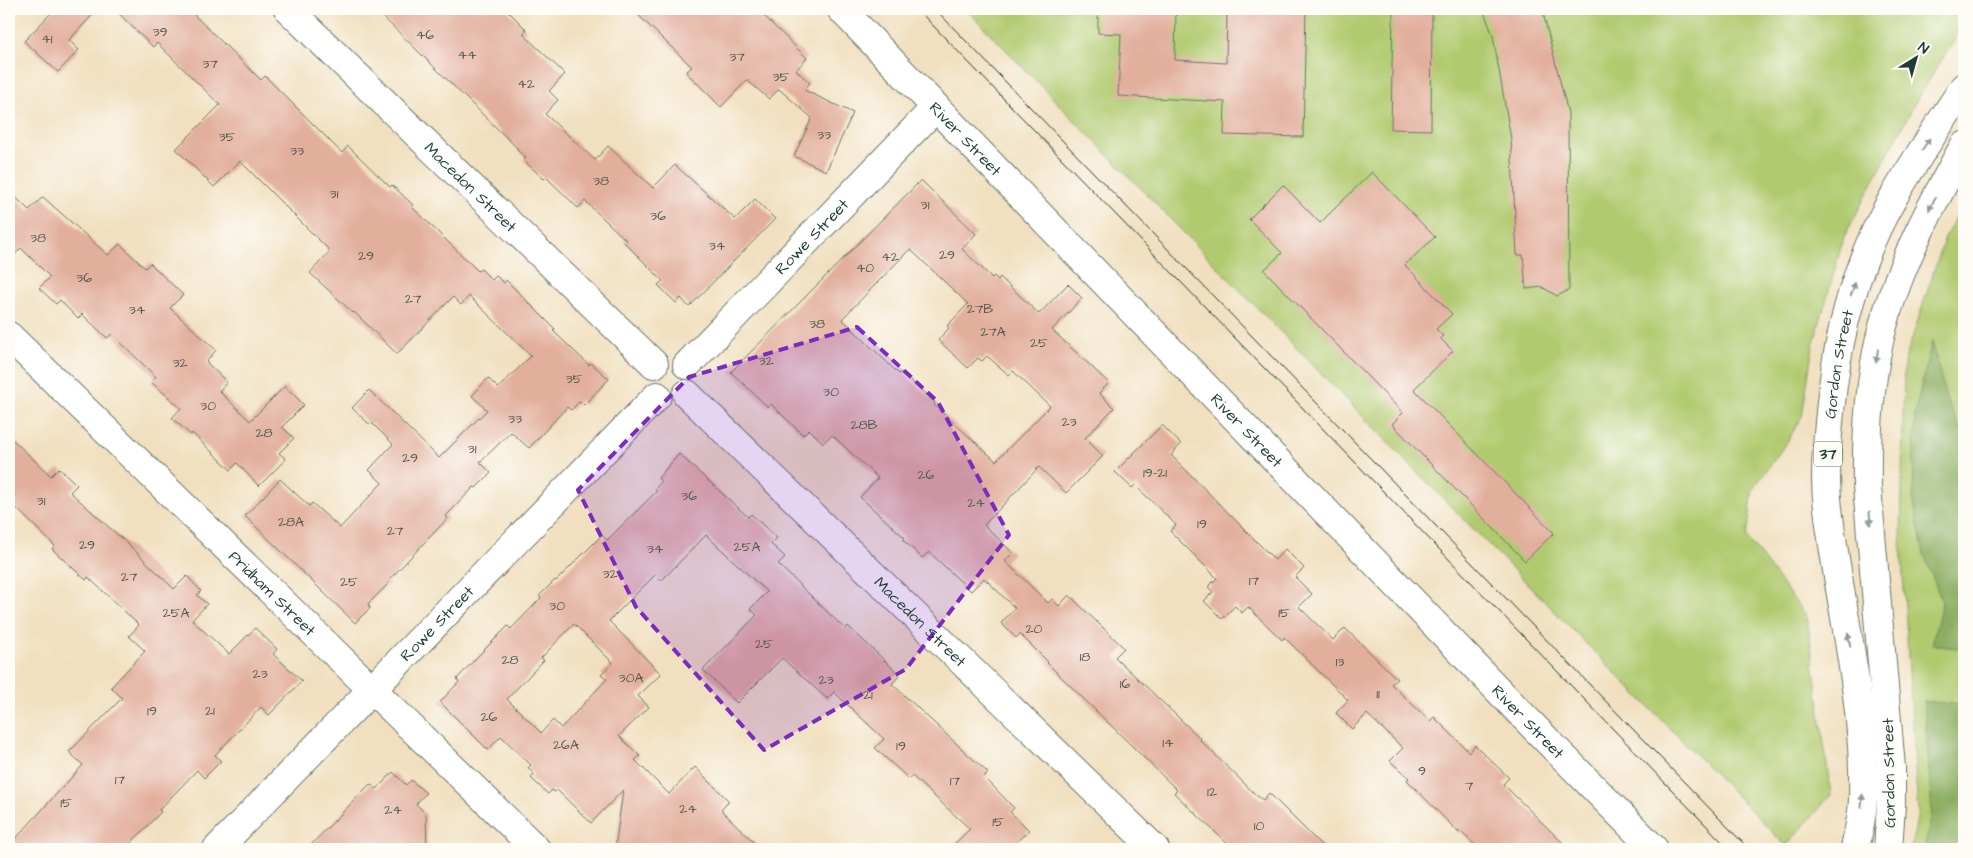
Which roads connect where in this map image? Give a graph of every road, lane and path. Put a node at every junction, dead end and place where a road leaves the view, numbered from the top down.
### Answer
1 (288, 9) edge
2 (841, 9) edge
3 (1964, 86) edge
4 (936, 107) junction
5 (1964, 146) edge
6 (9, 336) edge
7 (654, 364) junction
8 (686, 365) junction
9 (687, 394) junction
10 (657, 396) junction
11 (1867, 464) junction
12 (1828, 505) junction
13 (371, 689) junction
14 (217, 849) edge
15 (536, 849) edge
16 (1156, 849) edge
17 (1654, 849) edge
18 (1855, 849) edge
19 (1888, 849) edge

1 - 7 street, Macedon Street
2 - 4 street, River Street
12 -> 3 street, Gordon Street / 37
4 - 8 street, Rowe Street
4 - 17 street, River Street
5 -> 11 street, Gordon Street
6 - 13 street, Pridham Street
7 - 8 street
7 - 10 street
8 - 9 street
9 - 10 street
9 - 16 street, Macedon Street
10 - 13 street, Rowe Street
11 - 12 street
11 -> 19 street, Gordon Street
18 -> 12 street, Gordon Street / 37
13 - 14 street, Rowe Street
13 - 15 street, Pridham Street

